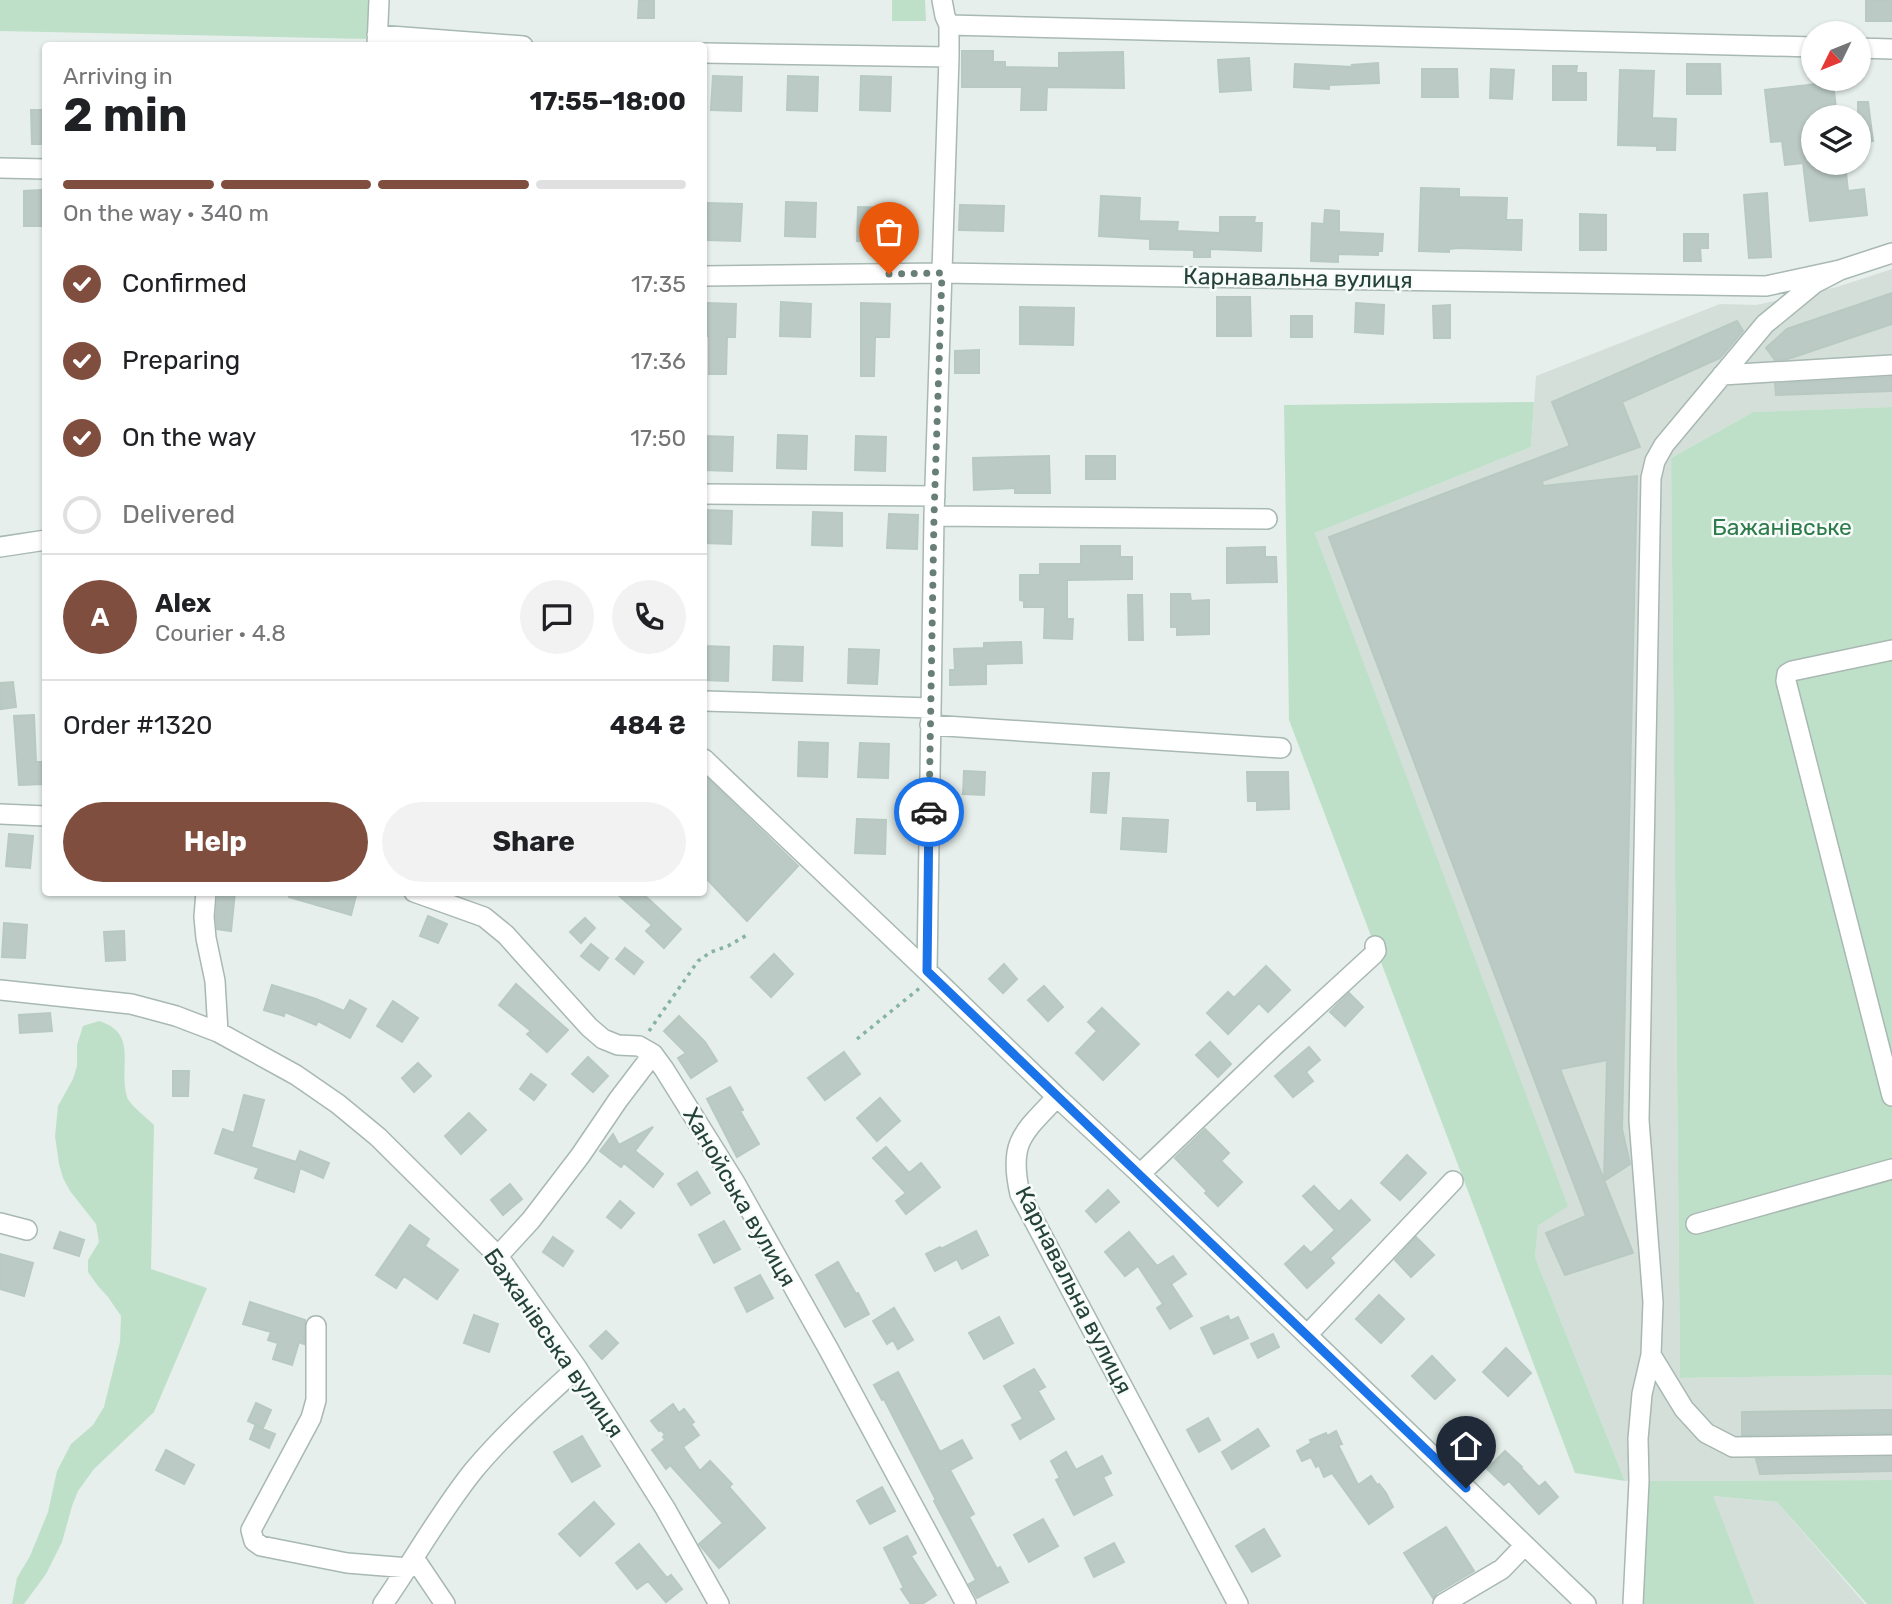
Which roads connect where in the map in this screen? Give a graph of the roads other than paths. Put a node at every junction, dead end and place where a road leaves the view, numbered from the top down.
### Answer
1 (379, 0) edge
2 (942, 0) edge
3 (949, 25) junction
4 (377, 40) edge
5 (426, 42) edge
6 (1801, 47) edge
7 (1871, 48) edge
8 (1892, 48) edge
9 (707, 53) edge
10 (949, 57) junction
11 (0, 168) edge
12 (42, 169) edge
13 (1892, 253) edge
14 (1840, 270) junction
15 (942, 273) junction
16 (707, 276) edge
17 (1892, 365) edge
18 (1722, 375) junction
19 (707, 494) edge
20 (935, 496) junction
21 (934, 516) junction
22 (1267, 519) dead end
23 (42, 541) edge
24 (0, 547) edge
25 (1892, 650) edge
26 (707, 701) edge
27 (931, 716) junction
28 (1281, 748) dead end
29 (707, 762) edge
30 (0, 814) edge
31 (42, 816) edge
32 (206, 896) edge
33 (425, 896) edge
34 (1375, 946) dead end
35 (930, 974) junction
36 (0, 990) edge
37 (218, 1032) junction
38 (646, 1050) junction
39 (1892, 1096) edge
40 (1057, 1097) junction
41 (1892, 1169) edge
42 (1140, 1174) junction
43 (1453, 1181) dead end
44 (0, 1223) edge
45 (1696, 1224) dead end
46 (27, 1230) dead end
47 (498, 1256) junction
48 (316, 1326) dead end
49 (1307, 1335) junction
50 (1651, 1355) junction
51 (577, 1368) junction
52 (1892, 1445) edge
53 (1525, 1545) junction
54 (412, 1563) junction
55 (383, 1604) edge
56 (444, 1604) edge
57 (719, 1604) edge
58 (966, 1604) edge
59 (1238, 1604) edge
60 (1443, 1604) edge
61 (1586, 1604) edge
62 (1633, 1604) edge

1 - 4 street
2 - 3 street
3 - 6 street
3 - 10 street
4 - 5 street
7 - 8 street
9 - 10 street
10 - 15 street
11 - 12 street
13 - 14 street, Карнавальна вулиця
14 - 15 street, Карнавальна вулиця
14 - 18 street
15 - 16 street, Карнавальна вулиця
15 - 20 street
17 - 18 street
18 - 50 street
19 - 20 street
20 - 21 street
21 - 22 street
21 - 27 street
23 - 24 street
25 - 39 street
26 - 27 street
27 - 28 street
27 - 35 street
29 - 35 street
30 - 31 street
32 - 37 street
33 - 38 street
34 - 42 street
35 - 40 street
36 - 37 street, Бажанівська вулиця
37 - 47 street, Бажанівська вулиця
38 - 47 street
38 - 58 street, Ханойська вулиця
40 - 42 street
40 - 59 street, Карнавальна вулиця
41 - 45 street
42 - 49 street
43 - 49 street
44 - 46 street
47 - 51 street, Бажанівська вулиця
48 - 54 street
49 - 53 street
50 - 52 street
50 - 62 street
51 - 54 street
51 - 57 street, Бажанівська вулиця
53 - 60 street
53 - 61 street
54 - 55 street
54 - 56 street

